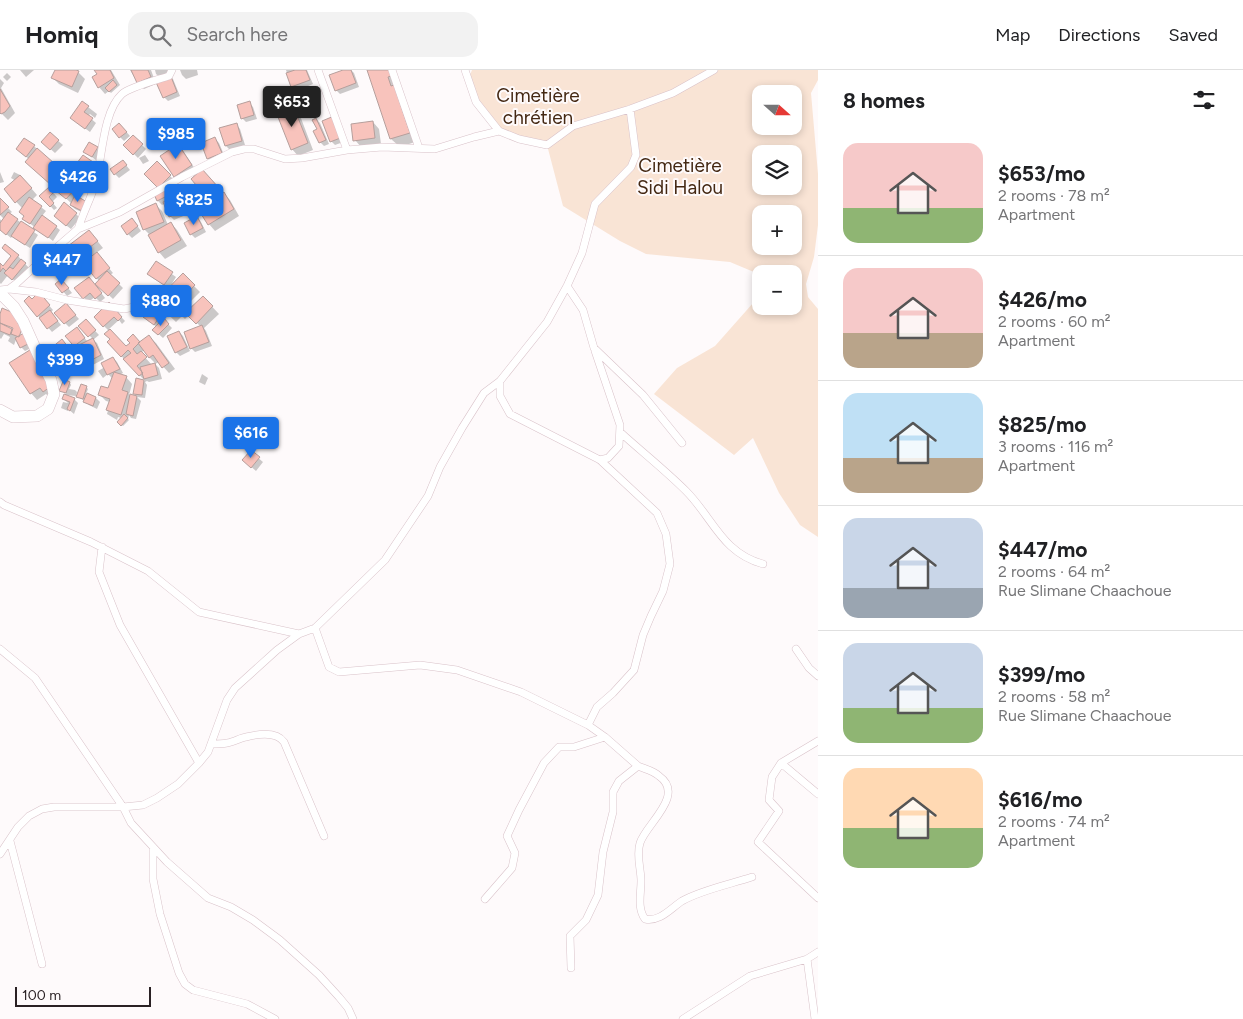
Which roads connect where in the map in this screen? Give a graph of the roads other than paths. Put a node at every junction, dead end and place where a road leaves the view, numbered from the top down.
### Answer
1 (172, 70) edge
2 (318, 70) edge
3 (392, 70) edge
4 (465, 70) edge
5 (714, 70) edge
6 (630, 109) junction
7 (499, 131) junction
8 (418, 148) junction
9 (347, 150) junction
10 (78, 229) junction
11 (567, 286) junction
12 (3, 290) edge
13 (146, 301) dead end
14 (594, 348) junction
15 (500, 381) junction
16 (0, 410) edge
17 (620, 432) junction
18 (682, 443) dead end
19 (600, 460) junction
20 (0, 502) edge
21 (102, 547) junction
22 (763, 564) dead end
23 (315, 628) junction
24 (299, 634) junction
25 (0, 649) edge
26 (796, 649) dead end
27 (818, 676) edge
28 (588, 725) junction
29 (605, 737) junction
30 (818, 741) edge
31 (211, 744) junction
32 (199, 763) junction
33 (781, 763) junction
34 (638, 766) junction
35 (818, 794) edge
36 (122, 807) junction
37 (324, 836) dead end
38 (10, 841) junction
39 (153, 847) junction
40 (0, 854) edge
41 (752, 877) dead end
42 (818, 898) edge
43 (485, 899) dead end
44 (818, 952) edge
45 (807, 959) junction
46 (42, 964) dead end
47 (571, 968) dead end
48 (276, 1019) edge
49 (353, 1019) edge
50 (682, 1019) edge
51 (815, 1019) edge

1 - 10 street
2 - 9 street
3 - 8 street
4 - 7 street
5 - 6 street
6 - 7 street
6 - 11 street
7 - 8 street
8 - 9 street
9 - 10 street
10 - 12 street
11 - 14 street
11 - 15 street
12 - 13 street
12 - 16 main road
14 - 17 street
14 - 18 street
15 - 19 street
15 - 23 street
17 - 19 street
17 - 22 street
19 - 28 street
20 - 21 street
21 - 24 street
21 - 32 street
23 - 24 street
23 - 28 street
24 - 31 street
25 - 36 street
26 - 27 street
28 - 29 street
29 - 34 street
29 - 43 street
30 - 33 street
31 - 32 street
31 - 37 street
32 - 36 street
33 - 35 street
33 - 42 street
34 - 41 street
34 - 47 street
36 - 38 street
36 - 39 street
38 - 40 street
38 - 46 street
39 - 48 street
39 - 49 street
44 - 45 street
45 - 50 street
45 - 51 street

